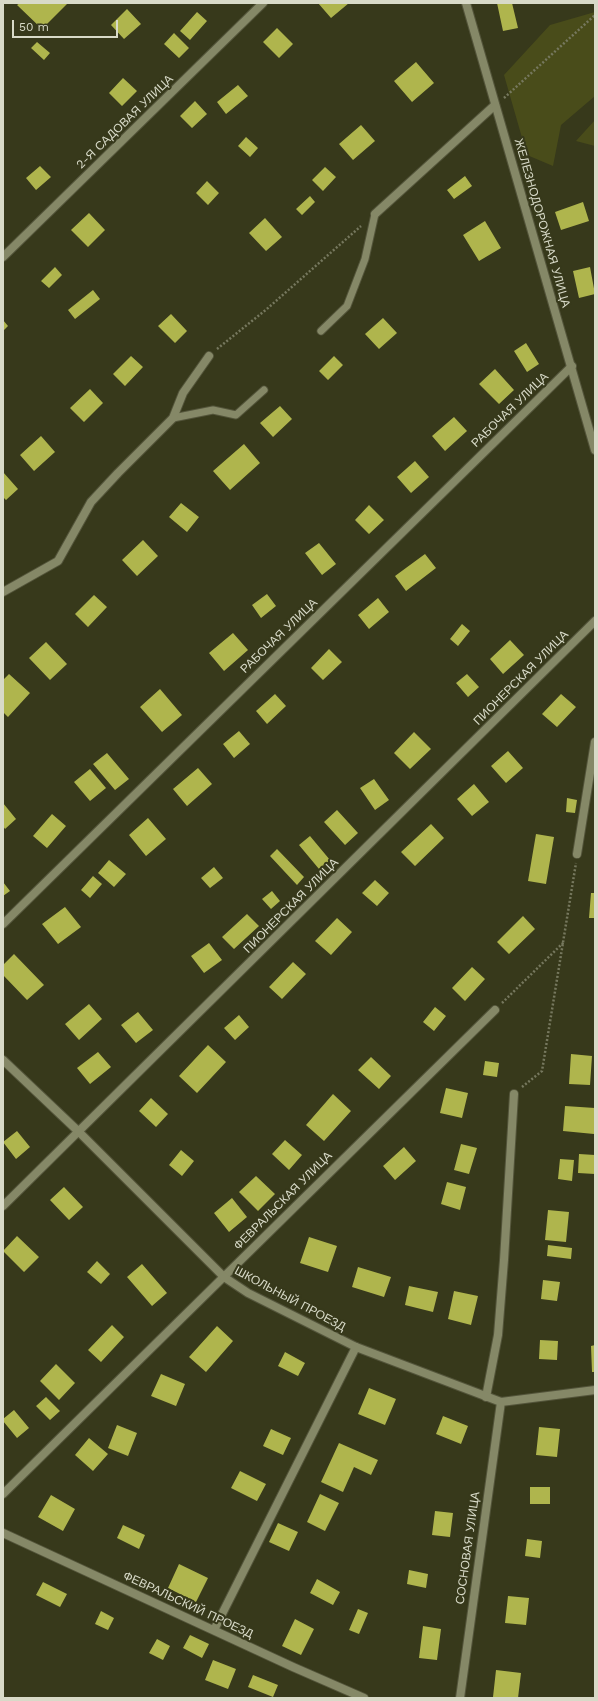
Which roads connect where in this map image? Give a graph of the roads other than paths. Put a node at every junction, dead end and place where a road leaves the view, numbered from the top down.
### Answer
1 (263, 3) edge
2 (466, 3) edge
3 (495, 105) junction
4 (375, 214) joint
5 (3, 257) edge
6 (321, 331) dead end
7 (209, 356) road end
8 (572, 366) junction
9 (264, 390) dead end
10 (173, 418) junction
11 (595, 450) edge
12 (3, 592) edge
13 (594, 626) edge
14 (595, 742) edge
15 (578, 854) road end
16 (3, 924) edge
17 (495, 1010) road end
18 (3, 1060) edge
19 (514, 1094) road end
20 (79, 1132) junction
21 (3, 1206) edge
22 (224, 1277) junction
23 (356, 1347) junction
24 (595, 1390) edge
25 (486, 1397) junction
26 (501, 1402) junction
27 (3, 1494) edge
28 (3, 1533) edge
29 (214, 1630) junction
30 (364, 1698) edge
31 (460, 1698) edge

1 - 5 street, 2-Я САДОВАЯ УЛИЦА
2 - 3 street, ЖЕЛЕЗНОДОРОЖНАЯ УЛИЦА
3 - 4 street
3 - 8 street, ЖЕЛЕЗНОДОРОЖНАЯ УЛИЦА
4 - 6 lane
7 - 10 street
8 - 11 street, ЖЕЛЕЗНОДОРОЖНАЯ УЛИЦА
8 - 16 street, РАБОЧАЯ УЛИЦА
9 - 10 lane
10 - 12 street
13 - 20 street, ПИОНЕРСКАЯ УЛИЦА
14 - 15 street
17 - 22 street, ФЕВРАЛЬСКАЯ УЛИЦА
18 - 20 street, ШКОЛЬНЫЙ ПРОЕЗД
19 - 25 street
20 - 21 street, ПИОНЕРСКАЯ УЛИЦА
20 - 22 street, ШКОЛЬНЫЙ ПРОЕЗД
22 - 23 street, ШКОЛЬНЫЙ ПРОЕЗД
22 - 27 street, ФЕВРАЛЬСКАЯ УЛИЦА
23 - 25 street, ШКОЛЬНЫЙ ПРОЕЗД
23 - 29 street
24 - 26 street, ШКОЛЬНЫЙ ПРОЕЗД
25 - 26 street, ШКОЛЬНЫЙ ПРОЕЗД
26 - 31 street, СОСНОВАЯ УЛИЦА
28 - 29 street, ФЕВРАЛЬСКИЙ ПРОЕЗД
29 - 30 street, ФЕВРАЛЬСКИЙ ПРОЕЗД

